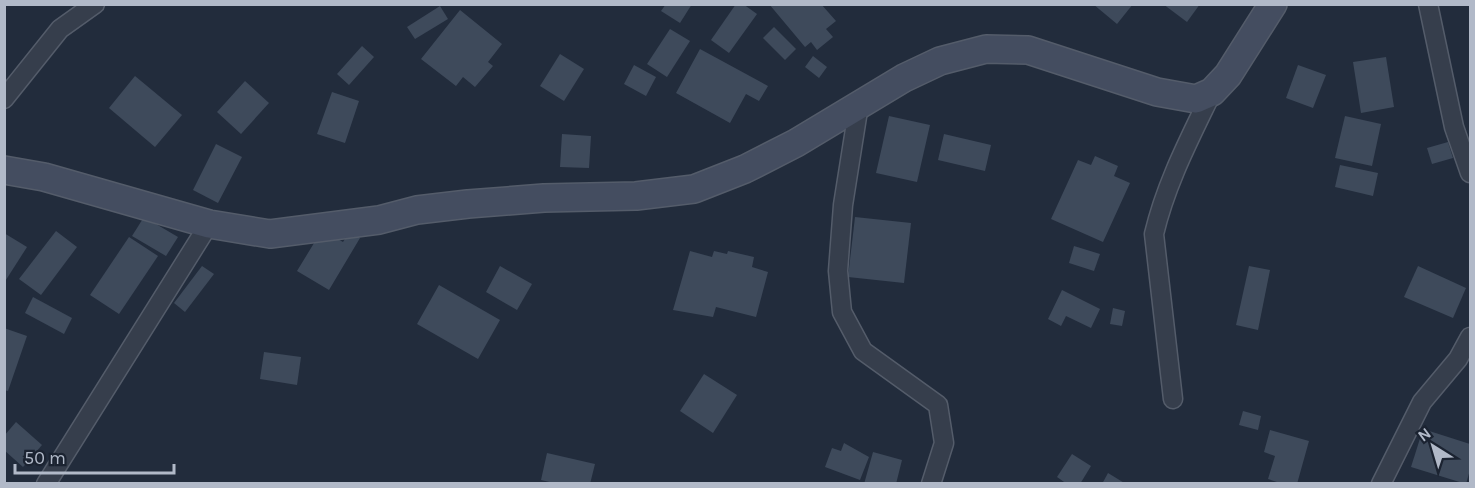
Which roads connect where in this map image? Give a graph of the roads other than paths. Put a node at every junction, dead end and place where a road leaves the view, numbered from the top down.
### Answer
1 (95, 4) edge
2 (1273, 4) edge
3 (1428, 4) edge
4 (1212, 92) junction
5 (4, 99) edge
6 (859, 104) junction
7 (4, 170) edge
8 (1470, 173) edge
9 (209, 224) junction
10 (1470, 337) edge
11 (1173, 399) dead end
12 (46, 483) edge
13 (931, 483) edge
14 (1381, 483) edge

1 - 5 street
2 - 4 street
3 - 8 street
4 - 6 street
4 - 11 street
6 - 9 street
6 - 13 street
7 - 9 street
9 - 12 street
10 - 14 street

